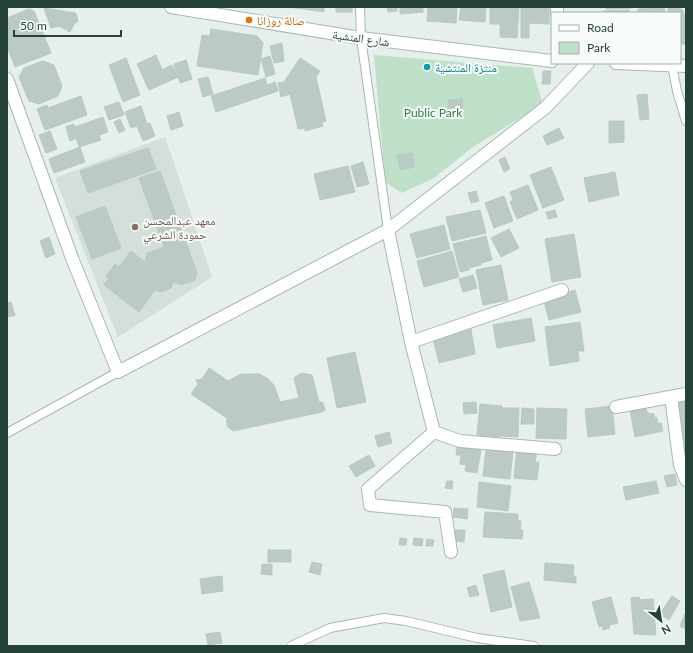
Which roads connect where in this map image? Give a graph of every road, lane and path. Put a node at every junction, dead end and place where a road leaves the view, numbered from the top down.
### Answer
1 (172, 7) edge
2 (360, 7) edge
3 (361, 38) junction
4 (551, 61) edge
5 (587, 64) edge
6 (635, 64) edge
7 (672, 66) junction
8 (686, 66) edge
9 (7, 79) edge
10 (686, 121) edge
11 (388, 230) junction
12 (562, 290) dead end
13 (411, 342) junction
14 (118, 372) junction
15 (686, 394) edge
16 (671, 397) junction
17 (616, 406) dead end
18 (434, 432) junction
19 (7, 433) edge
20 (554, 449) dead end
21 (686, 480) edge
22 (451, 552) dead end
23 (291, 646) edge
24 (534, 646) edge

1 - 3 street, شارع المنشية
2 - 3 lane
3 - 4 street, شارع المنشية
3 - 11 lane
5 - 11 street
6 - 7 street
7 - 8 street
7 - 10 lane
9 - 14 street
11 - 13 street
11 - 14 street
12 - 13 street
13 - 18 street
14 - 19 lane
15 - 16 street
16 - 17 street
16 - 21 street
18 - 20 street
18 - 22 street
23 - 24 lane

